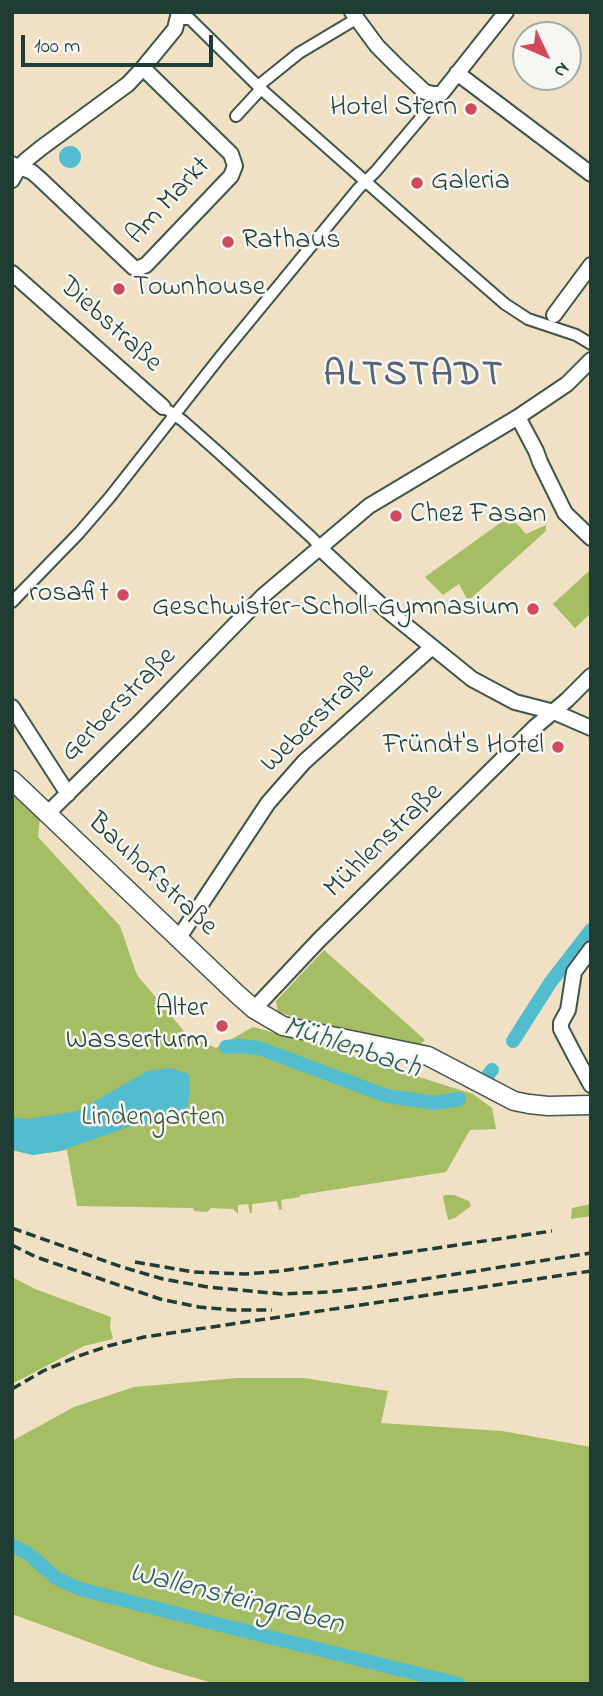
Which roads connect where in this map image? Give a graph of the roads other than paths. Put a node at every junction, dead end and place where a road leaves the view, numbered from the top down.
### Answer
1 (506, 12) edge
2 (179, 16) edge
3 (354, 16) edge
4 (143, 68) junction
5 (457, 73) junction
6 (259, 87) junction
7 (441, 94) junction
8 (236, 116) dead end
9 (41, 148) junction
10 (15, 171) edge
11 (591, 174) edge
12 (39, 177) junction
13 (366, 182) junction
14 (591, 265) edge
15 (12, 273) edge
16 (554, 315) dead end
17 (591, 344) edge
18 (591, 360) edge
19 (169, 411) junction
20 (518, 417) junction
21 (591, 538) edge
22 (321, 547) junction
23 (12, 602) edge
24 (432, 647) junction
25 (591, 676) edge
26 (12, 707) edge
27 (554, 712) junction
28 (591, 728) edge
29 (12, 780) edge
30 (68, 794) junction
31 (47, 814) junction
32 (178, 939) junction
33 (591, 949) edge
34 (254, 1009) junction
35 (591, 1085) edge
36 (591, 1105) edge

1 - 5 street
2 - 4 street
2 - 6 street
3 - 6 street
3 - 7 street
4 - 9 street
4 - 12 street, Am Markt
5 - 7 street
5 - 11 street
6 - 8 street
6 - 13 street
7 - 13 street
9 - 10 street
9 - 12 street
10 - 12 street
13 - 17 street
13 - 19 street
14 - 16 street
15 - 19 street, Diebstraße
18 - 20 street, Gerberstraße
19 - 22 street
19 - 23 street
20 - 21 street
20 - 22 street, Gerberstraße
22 - 24 street
22 - 30 street, Gerberstraße
24 - 27 street
24 - 32 street, Weberstraße
25 - 27 street, Mühlenstraße
26 - 30 street, Bauhofstraße
27 - 28 street
27 - 34 street, Mühlenstraße
29 - 31 street, Bauhofstraße
30 - 31 street, Gerberstraße
31 - 32 street, Bauhofstraße
32 - 34 street, Bauhofstraße
33 - 35 street
34 - 36 street, Bauhofstraße

